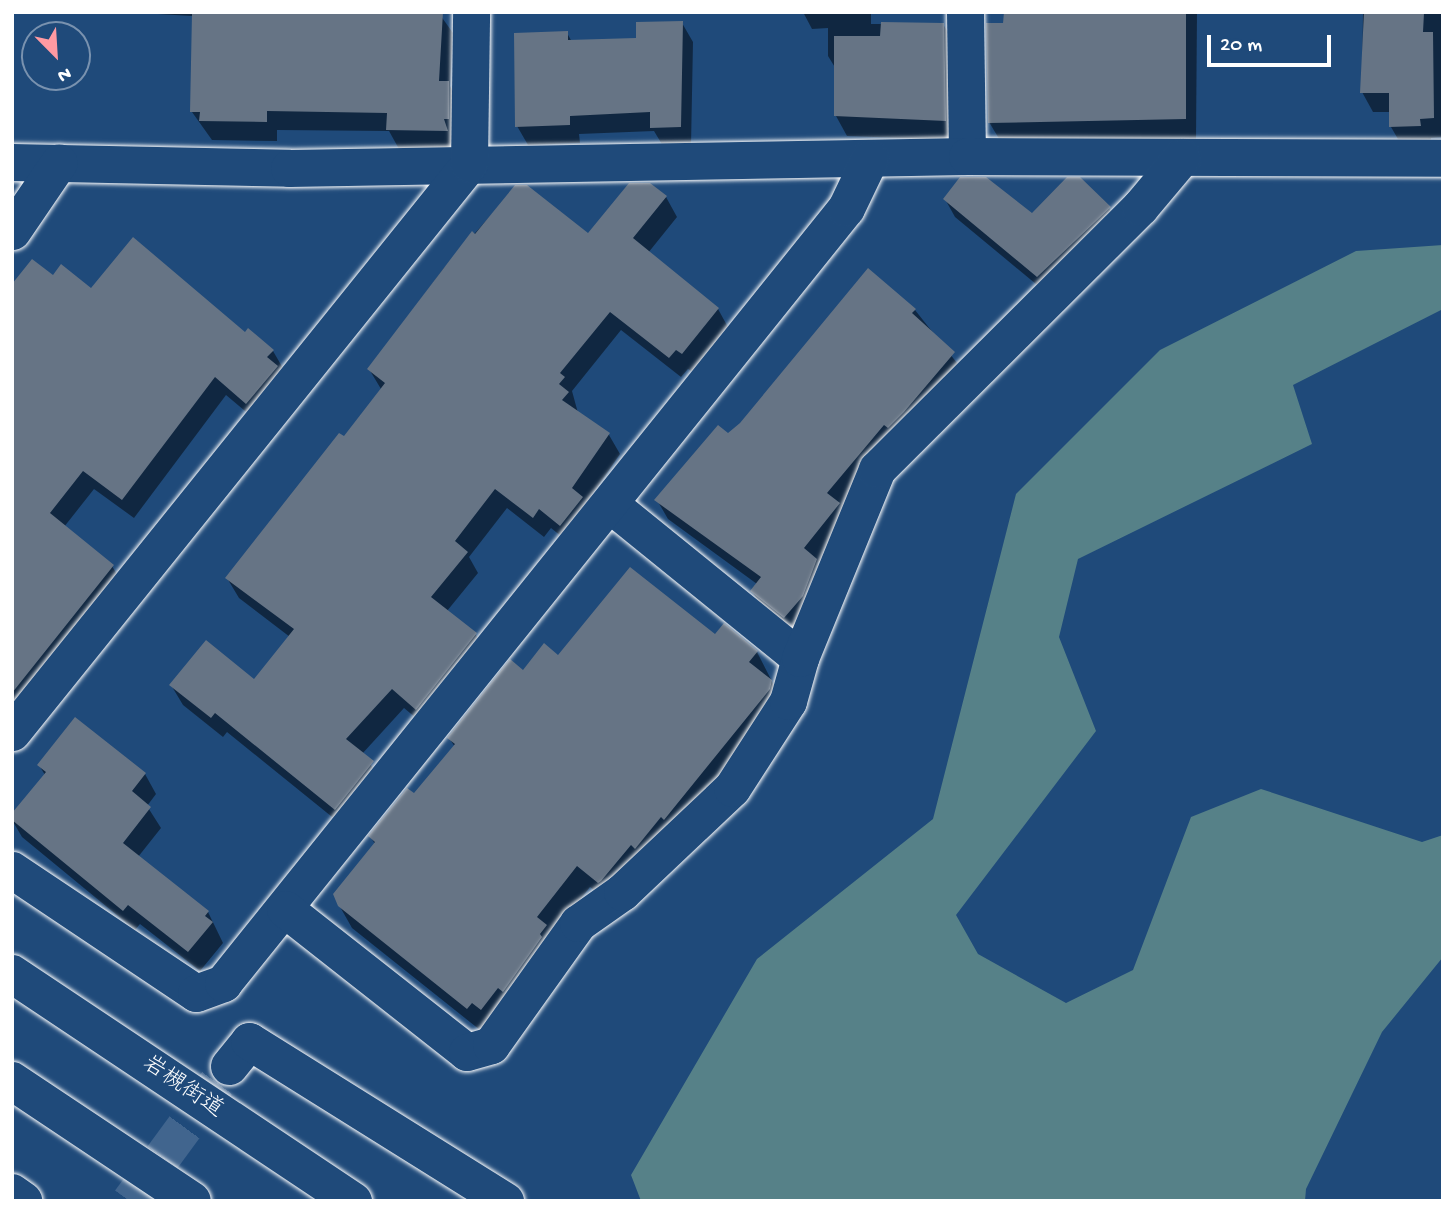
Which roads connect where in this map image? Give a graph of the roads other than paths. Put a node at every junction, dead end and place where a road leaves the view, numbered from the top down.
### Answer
1 (471, 12) edge
2 (965, 12) edge
3 (967, 156) junction
4 (1182, 157) junction
5 (870, 158) junction
6 (1443, 158) edge
7 (12, 162) edge
8 (59, 162) junction
9 (469, 164) junction
10 (12, 231) edge
11 (611, 505) junction
12 (800, 658) junction
13 (12, 732) edge
14 (12, 870) edge
15 (285, 909) junction
16 (12, 974) edge
17 (229, 1066) tunnel mouth
18 (12, 1081) edge
19 (12, 1193) edge
20 (23, 1201) edge
21 (192, 1201) edge
22 (353, 1201) edge
23 (505, 1201) edge

1 - 9 street
2 - 3 street
3 - 4 street
3 - 5 street
4 - 6 street
4 - 12 street
5 - 9 street
5 - 11 street
7 - 8 street
8 - 9 street
8 - 10 street
9 - 13 street
11 - 12 street
11 - 15 street
12 - 15 street
14 - 15 street
16 - 22 highway, 岩槻街道
17 - 23 street
18 - 21 highway
19 - 20 highway

